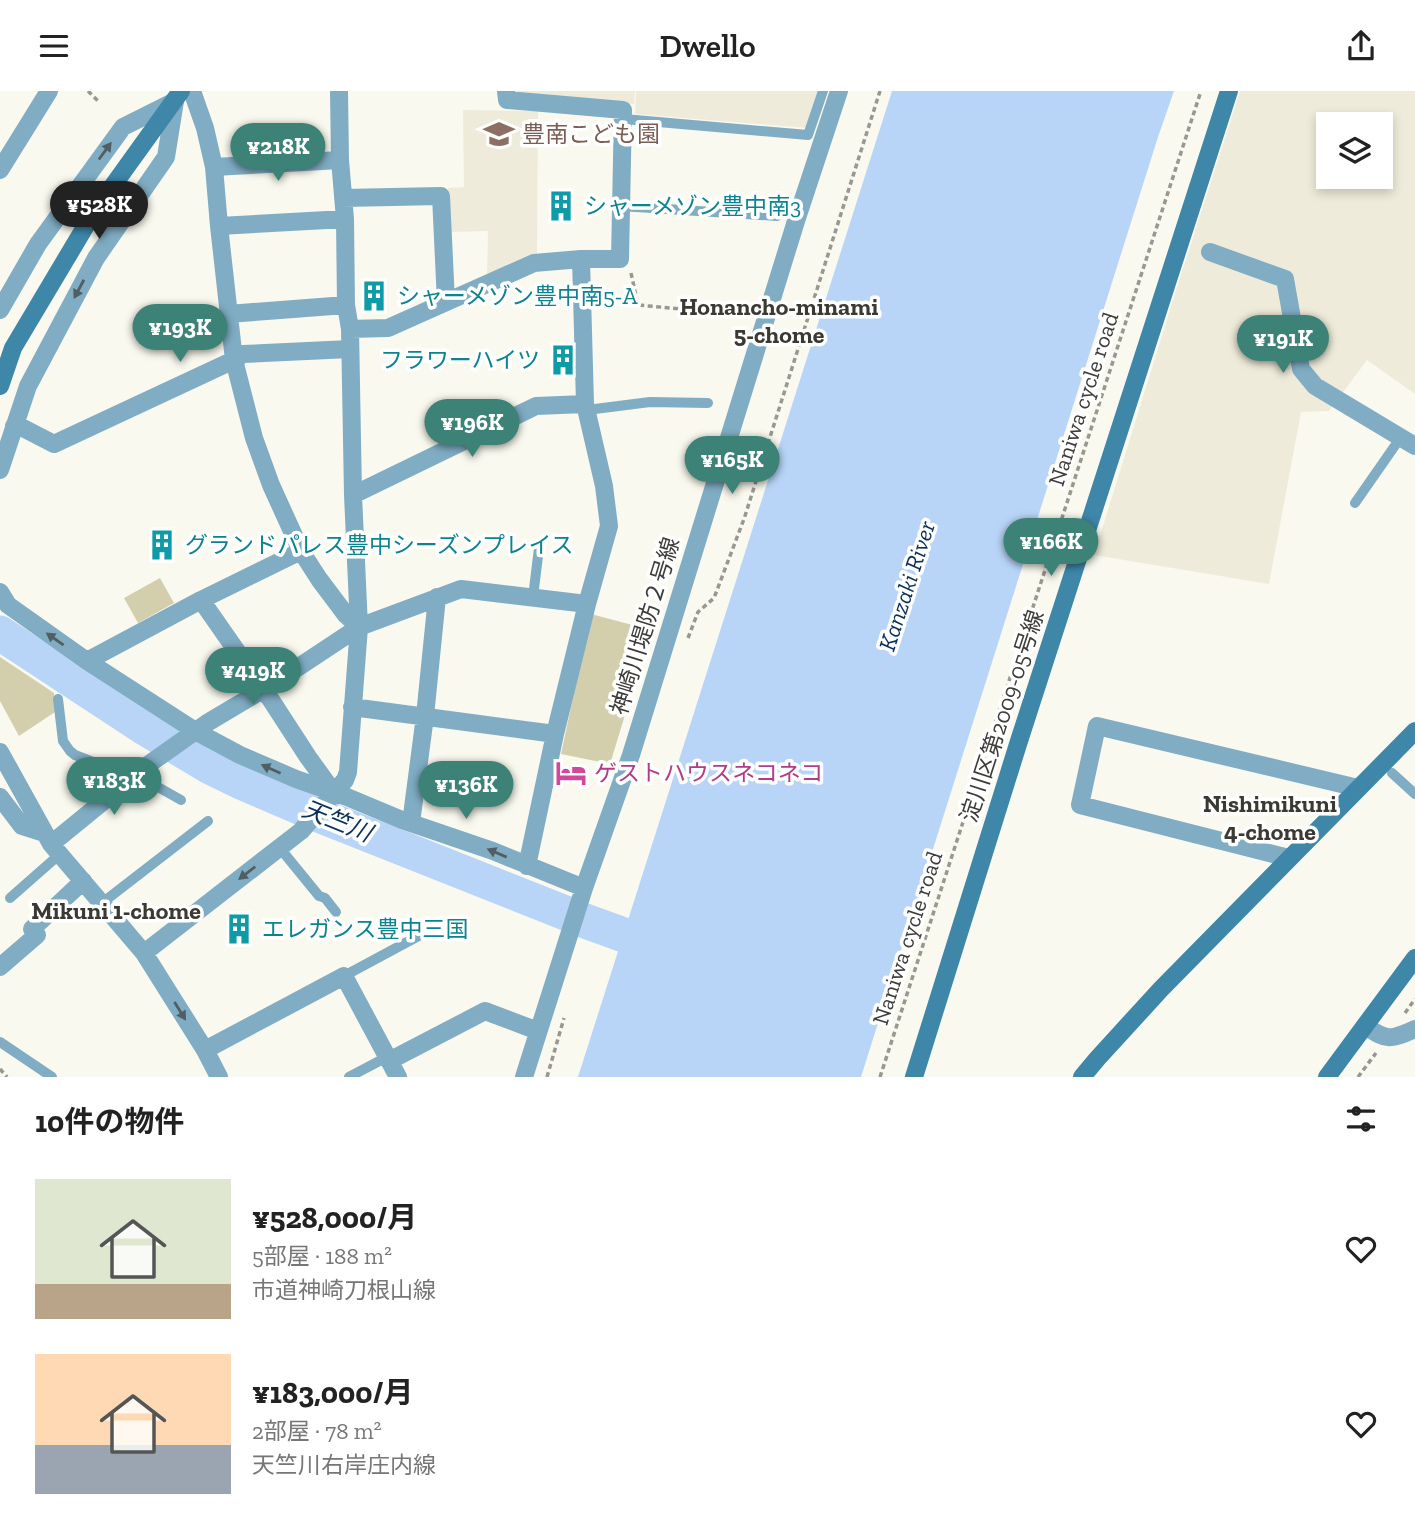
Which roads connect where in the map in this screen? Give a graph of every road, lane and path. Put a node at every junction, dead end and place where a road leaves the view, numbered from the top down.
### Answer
1 (49, 91) edge
2 (88, 91) edge
3 (192, 91) edge
4 (339, 91) edge
5 (506, 91) edge
6 (823, 91) edge
7 (839, 91) edge
8 (880, 91) edge
9 (1201, 91) edge
10 (1228, 91) edge
11 (178, 96) edge
12 (99, 102) dead end
13 (624, 119) junction
14 (340, 160) junction
15 (214, 167) junction
16 (0, 170) edge
17 (343, 198) junction
18 (620, 206) junction
19 (777, 216) dead end
20 (345, 219) junction
21 (219, 226) junction
22 (1210, 252) dead end
23 (581, 259) junction
24 (620, 259) junction
25 (446, 302) junction
26 (346, 305) junction
27 (0, 310) edge
28 (228, 314) junction
29 (747, 315) dead end
30 (350, 329) junction
31 (350, 349) junction
32 (234, 360) junction
33 (0, 386) edge
34 (708, 403) dead end
35 (586, 407) junction
36 (14, 426) junction
37 (1408, 442) edge
38 (0, 470) edge
39 (353, 495) junction
40 (1355, 503) dead end
41 (539, 548) dead end
42 (301, 551) junction
43 (0, 592) edge
44 (437, 597) junction
45 (533, 597) junction
46 (201, 600) junction
47 (587, 604) junction
48 (359, 627) junction
49 (685, 647) dead end
50 (88, 661) junction
51 (263, 689) junction
52 (58, 699) dead end
53 (352, 707) junction
54 (425, 716) junction
55 (1415, 731) edge
56 (194, 733) junction
57 (555, 734) junction
58 (0, 752) edge
59 (1392, 773) dead end
60 (135, 776) junction
61 (1358, 788) junction
62 (1415, 794) edge
63 (332, 795) junction
64 (0, 797) edge
65 (181, 800) dead end
66 (208, 821) dead end
67 (411, 823) junction
68 (52, 844) junction
69 (279, 847) junction
70 (1289, 858) junction
71 (527, 866) junction
72 (83, 881) junction
73 (583, 891) junction
74 (10, 898) dead end
75 (102, 904) junction
76 (336, 912) dead end
77 (437, 926) dead end
78 (144, 953) junction
79 (1415, 958) edge
80 (0, 967) edge
81 (344, 976) junction
82 (1365, 1026) junction
83 (1415, 1029) edge
84 (538, 1031) junction
85 (0, 1043) edge
86 (205, 1051) junction
87 (388, 1059) junction
88 (0, 1069) edge
89 (7, 1077) edge
90 (52, 1077) edge
91 (219, 1077) edge
92 (349, 1077) edge
93 (398, 1077) edge
94 (524, 1077) edge
95 (880, 1077) edge
96 (914, 1077) edge
97 (1082, 1077) edge
98 (1327, 1077) edge

1 - 16 street
2 - 12 path
3 - 15 street
4 - 14 street
5 - 13 street
6 - 13 lane
7 - 73 street, 神崎川堤防２号線
8 - 49 path
9 - 95 path, Naniwa cycle road
10 - 96 street, 淀川区第2009-05号線
27 -> 11 street
11 - 33 street
11 -> 36 street
13 - 18 street
14 - 15 street
14 - 17 street
15 - 21 street
17 - 20 street
17 - 25 street
18 - 19 lane
18 - 24 street
20 - 21 street
20 - 26 street
21 - 28 street
22 - 37 street
23 - 24 street
23 - 25 street
23 - 35 street
24 - 29 path
25 - 30 street
26 - 28 street
26 - 30 street
28 - 32 street
30 - 31 street
31 - 32 street
31 - 39 street
32 - 36 street
32 - 42 street
34 - 35 lane
35 - 39 street
35 - 47 street
36 - 38 street
37 - 40 lane
39 - 48 street
41 - 45 lane
42 - 46 street
42 - 48 street
50 -> 43 street
44 - 45 street
44 - 48 street
44 - 54 street
45 - 47 street
46 - 50 street
46 - 51 street
47 - 57 street
48 - 51 street
48 - 53 street
50 - 56 street
51 - 56 street
51 - 63 street
52 - 60 lane
53 - 54 street
53 - 63 street
54 - 57 street
54 - 67 street
55 - 61 street
56 - 60 street
63 -> 56 street
57 - 71 street
58 - 68 street
59 - 62 lane
60 - 65 lane
60 - 68 street
61 - 70 street
61 - 70 street
63 - 67 street
63 - 69 street
64 - 68 street
66 - 75 lane
71 -> 67 street
68 - 72 street
68 - 74 lane
69 - 76 lane
69 -> 78 street
70 - 97 street
71 - 73 street
72 - 75 street
72 - 80 street
73 - 84 street, 神崎川堤防２号線
75 - 78 street
77 - 81 lane
78 -> 86 street
79 - 82 street
81 - 86 street
81 - 87 street
82 - 83 street
82 - 98 street
84 - 87 street
84 - 94 street, 神崎川堤防２号線
85 - 90 lane
86 - 91 street
87 - 92 lane
87 - 93 street
88 - 89 path

